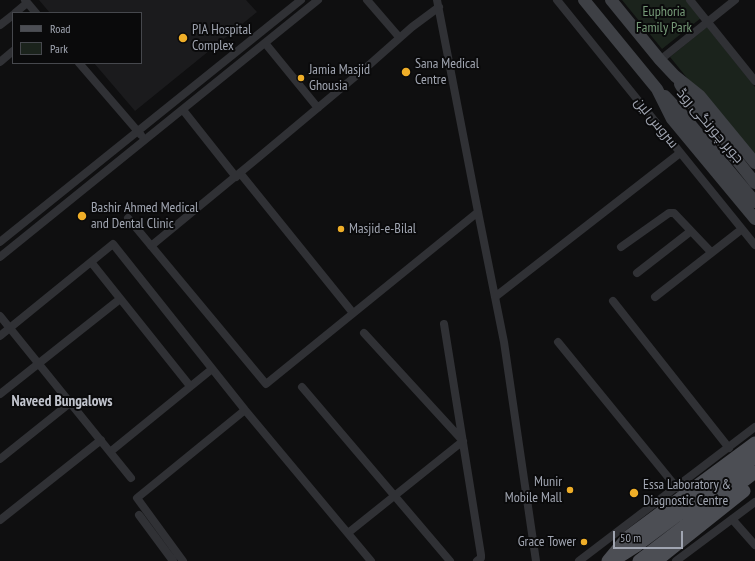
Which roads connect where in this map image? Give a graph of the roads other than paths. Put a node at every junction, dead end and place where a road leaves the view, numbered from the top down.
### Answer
1 (301, 0) edge
2 (318, 0) edge
3 (367, 0) edge
4 (557, 0) edge
5 (584, 0) edge
6 (611, 0) edge
7 (690, 0) edge
8 (735, 0) edge
9 (26, 2) edge
10 (438, 4) edge
11 (16, 12) edge
12 (35, 12) edge
13 (12, 16) edge
14 (708, 23) junction
15 (0, 25) edge
16 (399, 37) junction
17 (265, 43) junction
18 (12, 52) edge
19 (660, 60) junction
20 (0, 62) edge
21 (80, 64) edge
22 (675, 76) junction
23 (755, 81) edge
24 (657, 88) junction
25 (318, 108) junction
26 (183, 110) junction
27 (138, 132) junction
28 (145, 140) junction
29 (680, 153) junction
30 (755, 163) edge
31 (238, 175) junction
32 (755, 183) edge
33 (755, 202) edge
34 (478, 212) junction
35 (128, 218) dead end
36 (755, 219) edge
37 (742, 229) junction
38 (691, 231) junction
39 (0, 242) edge
40 (755, 245) edge
41 (151, 246) junction
42 (621, 247) dead end
43 (711, 252) junction
44 (0, 257) edge
45 (91, 262) junction
46 (637, 273) dead end
47 (495, 297) junction
48 (655, 297) dead end
49 (120, 299) junction
50 (613, 302) dead end
51 (353, 313) junction
52 (0, 316) edge
53 (444, 324) dead end
54 (10, 328) junction
55 (364, 334) dead end
56 (0, 336) edge
57 (558, 342) dead end
58 (39, 364) junction
59 (212, 369) junction
60 (190, 386) junction
61 (302, 387) dead end
62 (0, 394) edge
63 (70, 403) junction
64 (245, 410) junction
65 (755, 427) edge
66 (101, 440) junction
67 (463, 441) junction
68 (755, 443) edge
69 (729, 448) junction
70 (110, 452) junction
71 (755, 457) edge
72 (0, 459) edge
73 (755, 472) edge
74 (131, 478) dead end
75 (755, 482) edge
76 (676, 488) junction
77 (395, 496) junction
78 (755, 502) edge
79 (139, 515) dead end
80 (732, 518) junction
81 (0, 520) edge
82 (348, 533) junction
83 (755, 545) edge
84 (640, 560) edge
85 (680, 560) edge
86 (173, 561) edge
87 (183, 561) edge
88 (371, 561) edge
89 (450, 561) edge
90 (477, 561) edge
91 (536, 561) edge
92 (579, 561) edge
93 (608, 561) edge
94 (613, 561) edge
95 (656, 561) edge

1 - 27 street
2 - 17 street
3 - 16 street
4 - 29 street, سروس لین
5 - 24 main road, جوہر چورنگی روڈ
6 - 19 main road, جوہر چورنگی روڈ
7 - 14 street
8 - 14 street
9 - 11 street
9 - 12 street
10 - 16 street
10 - 34 street
13 - 15 street
14 - 19 street
14 - 23 street
16 - 25 street
17 - 25 street
17 - 26 street
18 - 20 street
19 - 22 main road, جوہر چورنگی روڈ
21 - 27 street
22 - 30 main road, جوہر چورنگی روڈ
22 - 32 main road, جوہر چورنگی روڈ
24 - 33 main road, جوہر چورنگی روڈ
24 - 36 main road, جوہر چورنگی روڈ
25 - 31 street
26 - 28 street
26 - 31 street
27 - 28 street
27 - 39 street
28 - 44 street
29 - 37 street, سروس لین
29 - 47 street
31 - 41 street
31 - 51 street
34 - 47 street
34 - 51 street
35 - 41 street
37 - 40 street, سروس لین
37 - 43 street
38 - 42 street
38 - 43 street
38 - 46 street
41 - 51 street
43 - 48 street
45 - 49 street
45 - 54 street
45 - 59 street
47 - 91 street
49 - 58 street
49 - 60 street
50 - 69 street
52 - 54 street
53 - 67 street
54 - 56 street
54 - 58 street
55 - 67 street
57 - 76 street
58 - 62 street
58 - 63 street
59 - 60 street
59 - 64 street
60 - 70 street
61 - 77 street
63 - 66 street
63 - 72 street
64 - 82 street
64 - 87 street
65 - 69 street
66 - 70 street
66 - 81 street
67 - 77 street
67 - 90 street
68 - 93 main road
69 - 76 street
70 - 74 street
71 - 94 main road
73 - 84 main road
75 - 95 main road
76 - 92 street
77 - 82 street
77 - 89 street
78 - 80 street
79 - 86 street
80 - 83 street
80 - 85 street
82 - 88 street

